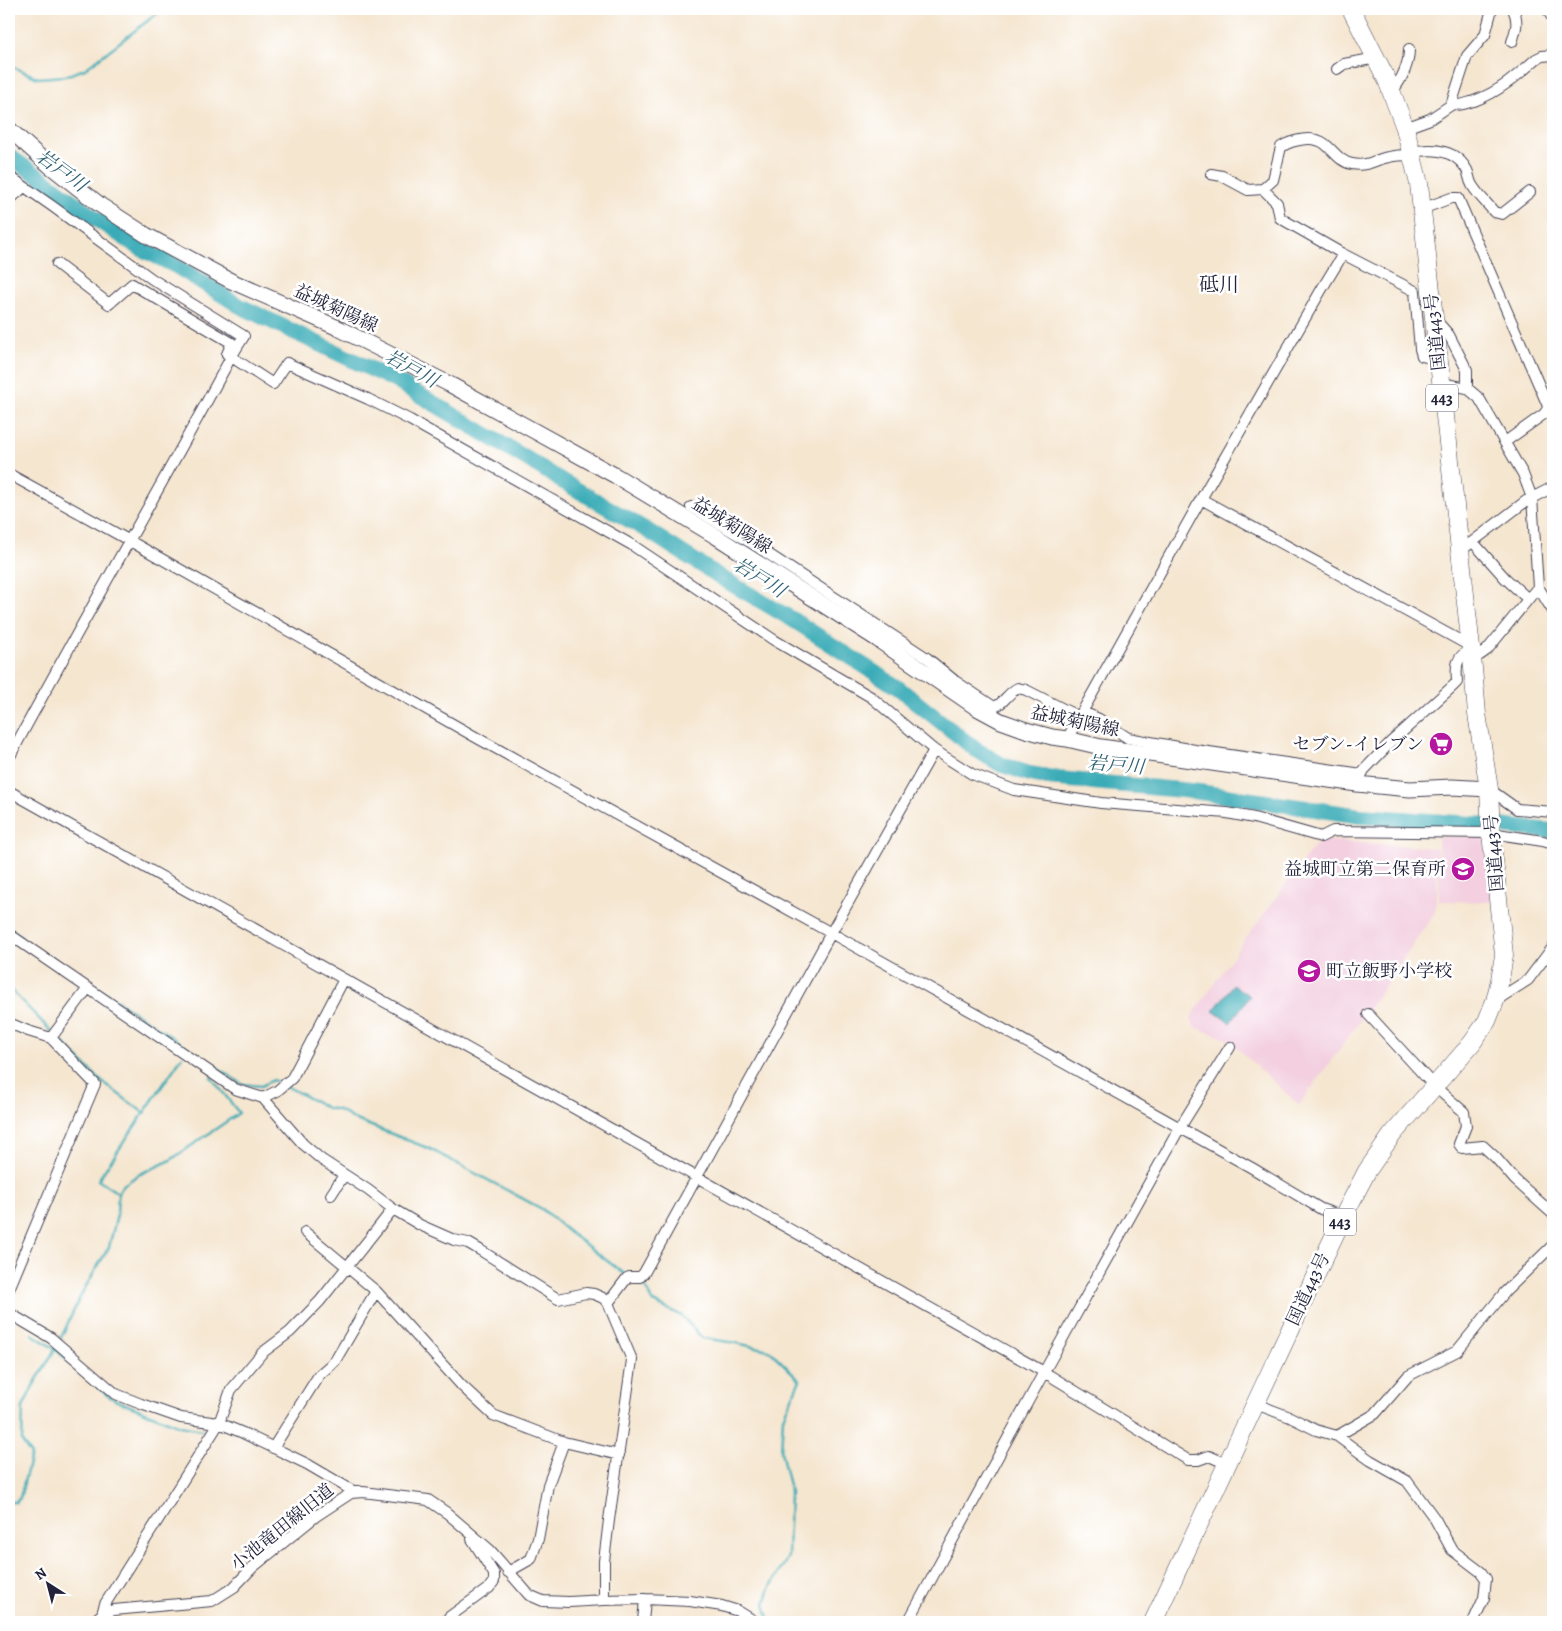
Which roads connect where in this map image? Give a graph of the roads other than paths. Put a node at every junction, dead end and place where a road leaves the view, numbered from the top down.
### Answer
1 (1351, 9) edge
2 (1492, 9) edge
3 (1514, 9) edge
4 (1547, 9) edge
5 (1553, 20) edge
6 (1512, 42) dead end
7 (1409, 49) dead end
8 (1553, 55) edge
9 (1377, 58) junction
10 (1337, 68) dead end
11 (1392, 92) junction
12 (1452, 103) junction
13 (1406, 128) junction
14 (9, 129) edge
15 (1412, 154) junction
16 (1211, 174) dead end
17 (9, 176) edge
18 (24, 187) junction
19 (1263, 189) junction
20 (1530, 192) dead end
21 (9, 200) edge
22 (1422, 209) junction
23 (1343, 254) junction
24 (56, 264) dead end
25 (1434, 317) junction
26 (231, 357) junction
27 (1438, 360) junction
28 (1440, 383) junction
29 (1467, 388) junction
30 (1505, 442) junction
31 (9, 474) edge
32 (1553, 487) edge
33 (1201, 498) junction
34 (1532, 498) junction
35 (691, 507) dead end
36 (130, 541) junction
37 (1466, 545) junction
38 (1538, 587) junction
39 (1528, 599) junction
40 (1553, 611) edge
41 (1471, 651) junction
42 (1081, 715) junction
43 (1067, 739) junction
44 (934, 750) junction
45 (9, 758) edge
46 (1360, 779) junction
47 (9, 791) edge
48 (1490, 795) junction
49 (1553, 812) edge
50 (1491, 833) junction
51 (1553, 844) edge
52 (831, 933) junction
53 (9, 934) edge
54 (1553, 948) edge
55 (344, 979) junction
56 (88, 988) junction
57 (1495, 1001) junction
58 (1368, 1014) dead end
59 (9, 1023) edge
60 (51, 1038) junction
61 (1230, 1047) dead end
62 (1434, 1086) junction
63 (263, 1098) junction
64 (1179, 1129) junction
65 (344, 1175) junction
66 (697, 1177) junction
67 (332, 1195) dead end
68 (393, 1209) junction
69 (1553, 1214) edge
70 (1343, 1217) junction
71 (305, 1232) dead end
72 (1553, 1245) edge
73 (347, 1267) junction
74 (9, 1289) edge
75 (376, 1291) junction
76 (608, 1303) junction
77 (9, 1313) edge
78 (1044, 1372) junction
79 (1256, 1404) junction
80 (219, 1423) junction
81 (1337, 1436) junction
82 (564, 1442) junction
83 (274, 1448) junction
84 (618, 1455) junction
85 (1227, 1464) junction
86 (363, 1492) junction
87 (467, 1530) junction
88 (508, 1572) junction
89 (645, 1599) junction
90 (604, 1600) junction
91 (102, 1614) junction
92 (93, 1622) edge
93 (446, 1622) edge
94 (643, 1622) edge
95 (756, 1622) edge
96 (908, 1622) edge
97 (1153, 1622) edge
98 (1473, 1622) edge

1 - 9 highway, 国道443号 / 443
2 - 12 street
3 - 6 street
4 - 5 street
7 - 11 street
8 - 12 street
9 - 10 street
9 - 11 highway, 国道443号 / 443
11 - 13 highway, 国道443号 / 443
12 - 13 street
13 - 15 highway, 国道443号 / 443
14 - 43 main road, 益城菊陽線
15 - 19 street
15 - 20 street
15 - 22 highway, 国道443号 / 443
16 - 19 street
17 - 18 street
18 - 21 street
18 - 26 street
19 - 23 street
22 - 25 highway, 国道443号 / 443
22 - 30 street
23 - 27 street
23 - 33 street
24 - 26 street
25 - 27 highway, 国道443号 / 443
25 - 29 street
26 - 36 street
26 - 44 street
27 - 28 highway, 国道443号 / 443
28 - 29 street
28 - 37 highway, 国道443号 / 443
29 - 30 street
30 - 34 street
31 - 36 street
32 - 34 street
33 - 41 street
33 - 42 street
34 - 37 street
34 - 38 street
35 - 42 street
36 - 45 street
36 - 52 street
37 - 39 street
37 - 41 highway, 国道443号 / 443
38 - 39 street
38 - 40 street
39 - 41 street
41 - 46 street
41 - 48 highway, 国道443号 / 443
42 - 43 street
42 - 46 street
43 - 46 main road, 益城菊陽線
44 - 50 street
44 - 52 street
46 - 48 main road, 益城菊陽線
47 - 55 street
48 - 49 street
48 - 50 highway, 国道443号 / 443
50 - 51 street
50 - 57 highway, 国道443号 / 443
52 - 64 street
52 - 66 street
53 - 56 street
54 - 57 street
55 - 63 street
55 - 66 street
56 - 60 street
56 - 63 street
57 - 62 highway, 国道443号 / 443
58 - 62 street
59 - 60 street
60 - 74 street
61 - 64 street
62 - 69 street
62 - 70 highway, 国道443号 / 443
63 - 65 street
64 - 70 street
64 - 78 street
65 - 67 street
65 - 68 street
66 - 76 street
66 - 78 street
68 - 73 street
68 - 76 street
70 - 79 highway, 国道443号 / 443
71 - 73 street
72 - 81 street
73 - 75 street
73 - 80 street
75 - 82 street
75 - 83 street
76 - 84 street
77 - 80 street
78 - 85 street
78 - 96 street
79 - 81 street
79 - 85 highway, 国道443号 / 443
80 - 83 street
80 - 91 street
81 - 98 street
82 - 84 street
82 - 88 street
83 - 86 street
84 - 90 street
85 - 97 highway, 国道443号 / 443
86 - 87 street, 小池竜田線旧道
86 - 91 street, 小池竜田線旧道
87 - 88 street, 小池竜田線旧道
87 - 93 street
88 - 90 street, 小池竜田線旧道
89 - 90 street, 小池竜田線旧道
89 - 94 street
89 - 95 street, 小池竜田線旧道
91 - 92 street, 小池竜田線旧道

